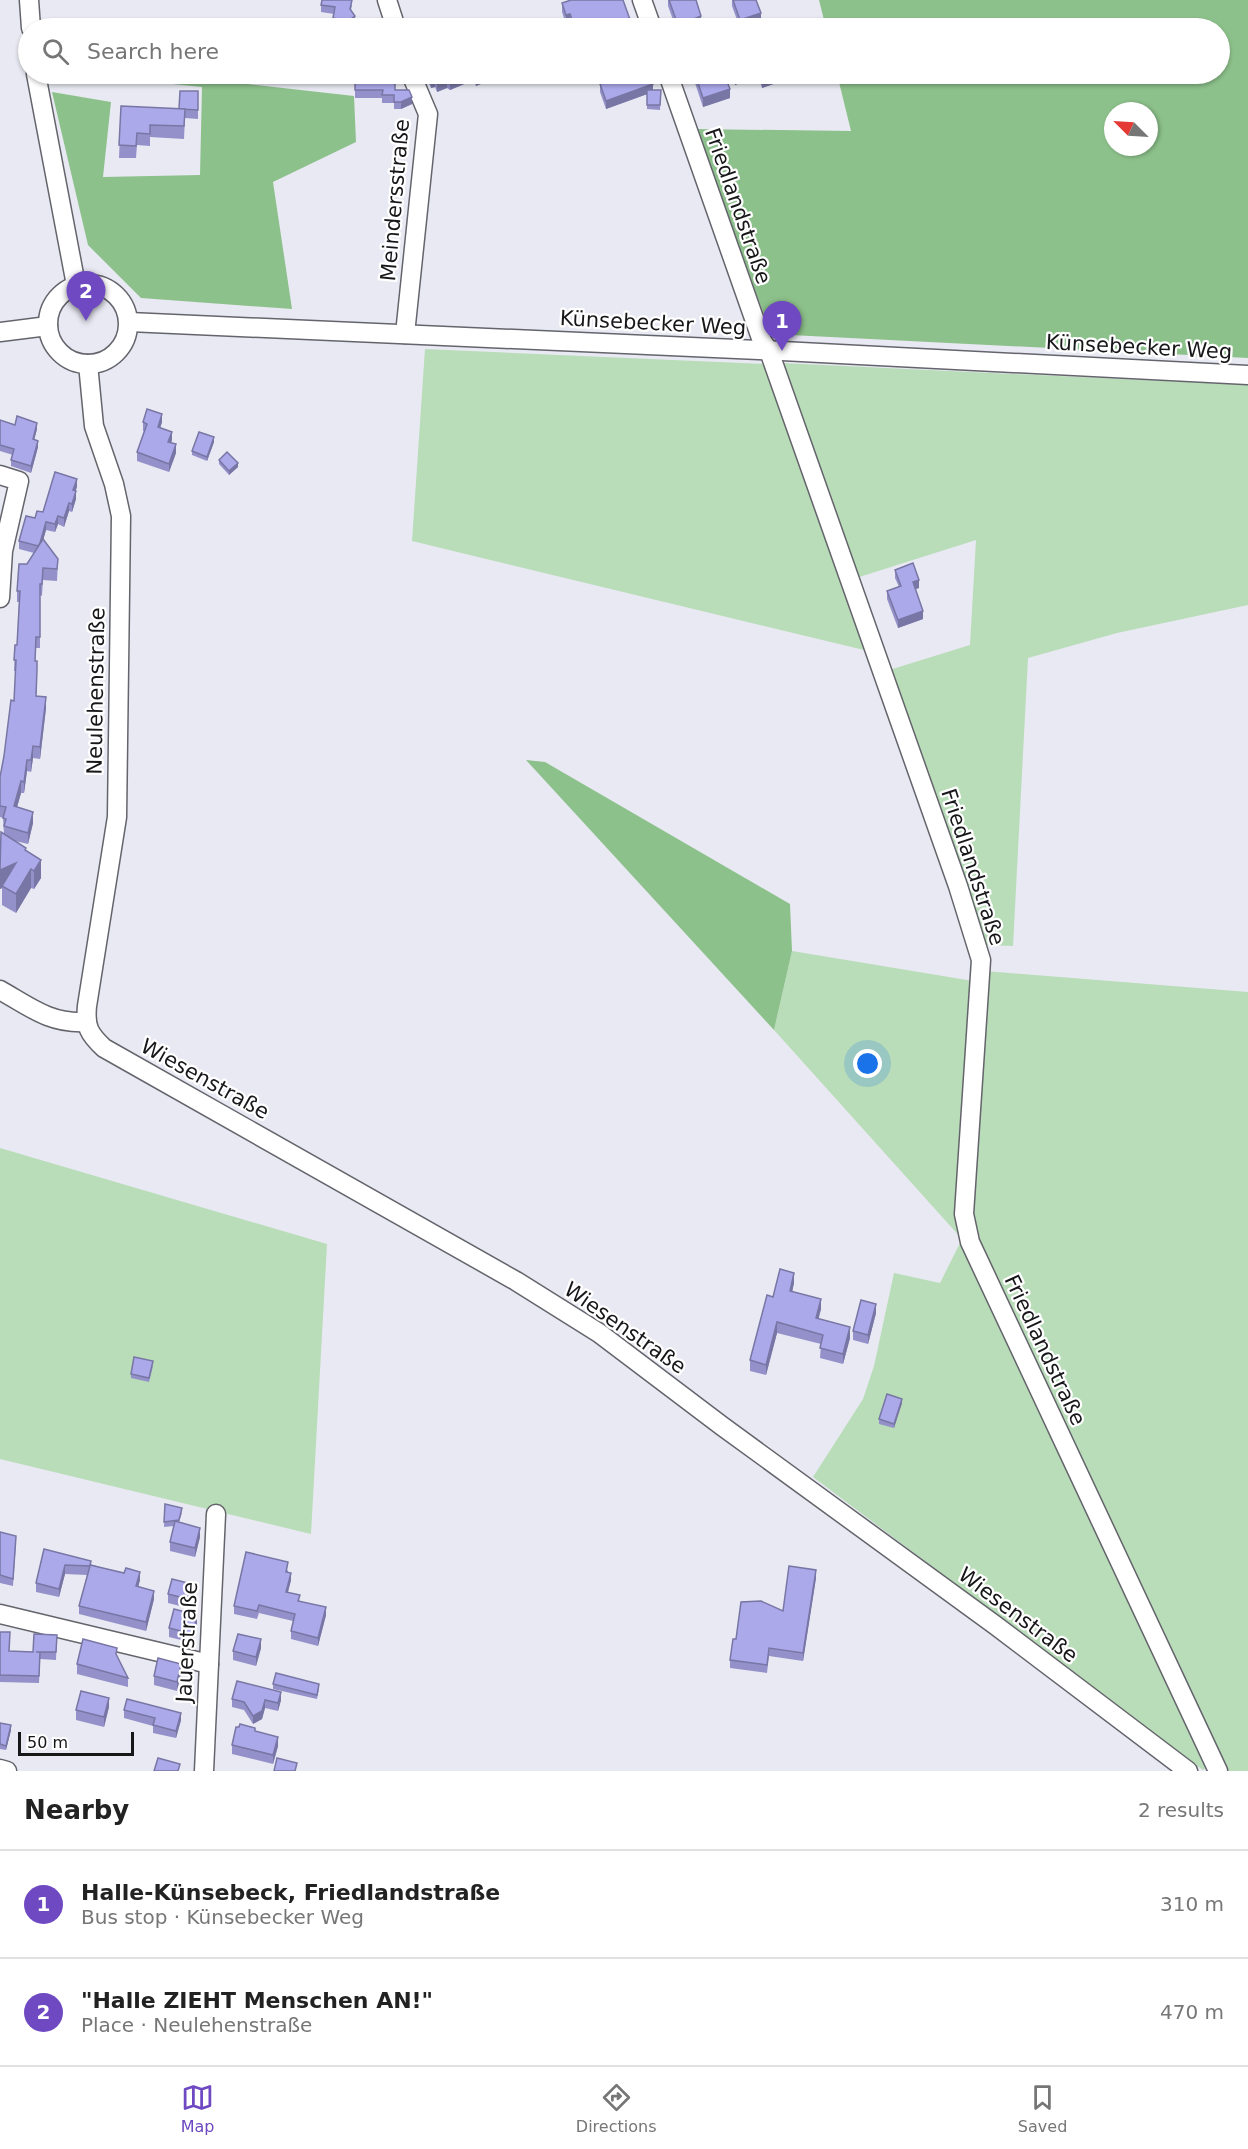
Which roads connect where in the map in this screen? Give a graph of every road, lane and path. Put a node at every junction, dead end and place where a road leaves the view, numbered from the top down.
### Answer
1 (29, 0) edge
2 (387, 0) edge
3 (642, 0) edge
4 (30, 18) edge
5 (393, 18) edge
6 (648, 18) edge
7 (38, 84) edge
8 (415, 84) edge
9 (672, 84) edge
10 (76, 285) junction
11 (129, 322) junction
12 (48, 326) junction
13 (0, 332) edge
14 (405, 334) junction
15 (769, 351) junction
16 (88, 364) junction
17 (1248, 375) edge
18 (0, 475) edge
19 (0, 598) edge
20 (0, 990) edge
21 (86, 1022) junction
22 (216, 1514) dead end
23 (0, 1614) edge
24 (209, 1664) junction
25 (0, 1769) edge
26 (7, 1771) edge
27 (204, 1771) edge
28 (1188, 1771) edge
29 (1218, 1771) edge

1 - 4 street
2 - 5 street
3 - 6 street
7 - 10 street
8 - 14 street, Meindersstraße
9 - 15 street, Friedlandstraße
10 - 11 street
10 - 12 street
11 - 14 street, Künsebecker Weg
11 - 16 street
12 - 13 street
12 - 16 street
14 - 15 street, Künsebecker Weg
15 - 17 street, Künsebecker Weg
15 - 29 street, Friedlandstraße
16 - 21 street, Neulehenstraße
18 - 19 street
20 - 21 street
21 - 28 street, Wiesenstraße
22 - 24 street, Jauerstraße
23 - 24 street
24 - 27 street, Jauerstraße
25 - 26 street

